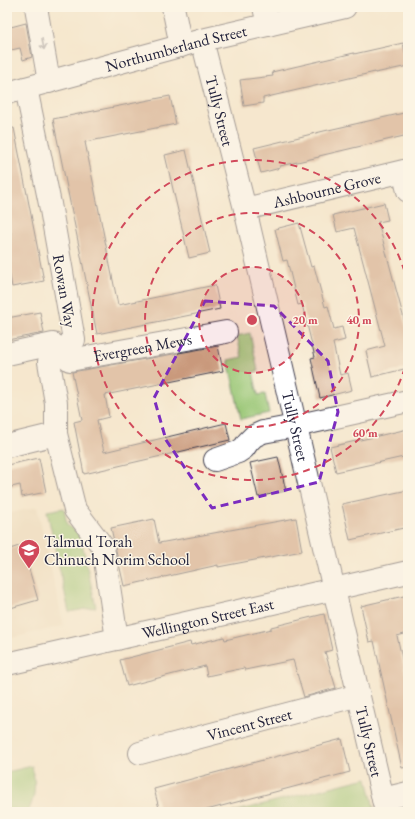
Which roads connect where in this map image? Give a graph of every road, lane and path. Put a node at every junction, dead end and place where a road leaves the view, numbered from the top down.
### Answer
1 (36, 7) edge
2 (173, 7) edge
3 (345, 7) edge
4 (266, 16) edge
5 (202, 40) junction
6 (181, 46) junction
7 (50, 82) junction
8 (16, 91) edge
9 (406, 178) edge
10 (244, 209) junction
11 (226, 332) dead end
12 (61, 352) junction
13 (7, 354) edge
14 (408, 401) edge
15 (295, 426) junction
16 (56, 434) junction
17 (7, 446) edge
18 (215, 460) dead end
19 (408, 572) edge
20 (334, 590) junction
21 (118, 639) junction
22 (7, 664) edge
23 (359, 695) junction
24 (140, 753) dead end
25 (408, 794) edge
26 (384, 806) edge

1 -> 7 street
2 - 6 street
3 - 4 street, Northumberland Street
4 - 5 street, Northumberland Street
5 - 6 street, Northumberland Street
5 - 10 street, Tully Street
6 - 7 street, Northumberland Street
7 - 8 street, Northumberland Street
8 - 12 street, Rowan Way
9 - 10 street, Ashbourne Grove
10 - 15 street, Tully Street
11 - 12 street, Evergreen Mews
12 - 13 street
12 - 16 street, Rowan Way
14 - 15 street
15 - 18 street
15 - 20 street, Tully Street
16 - 17 street
16 - 21 street
19 - 20 street, Wellington Street East
20 - 21 street, Wellington Street East
20 - 23 street, Tully Street
21 - 22 street, Wellington Street East
23 - 24 street, Vincent Street
23 - 26 street, Tully Street
25 - 26 street

